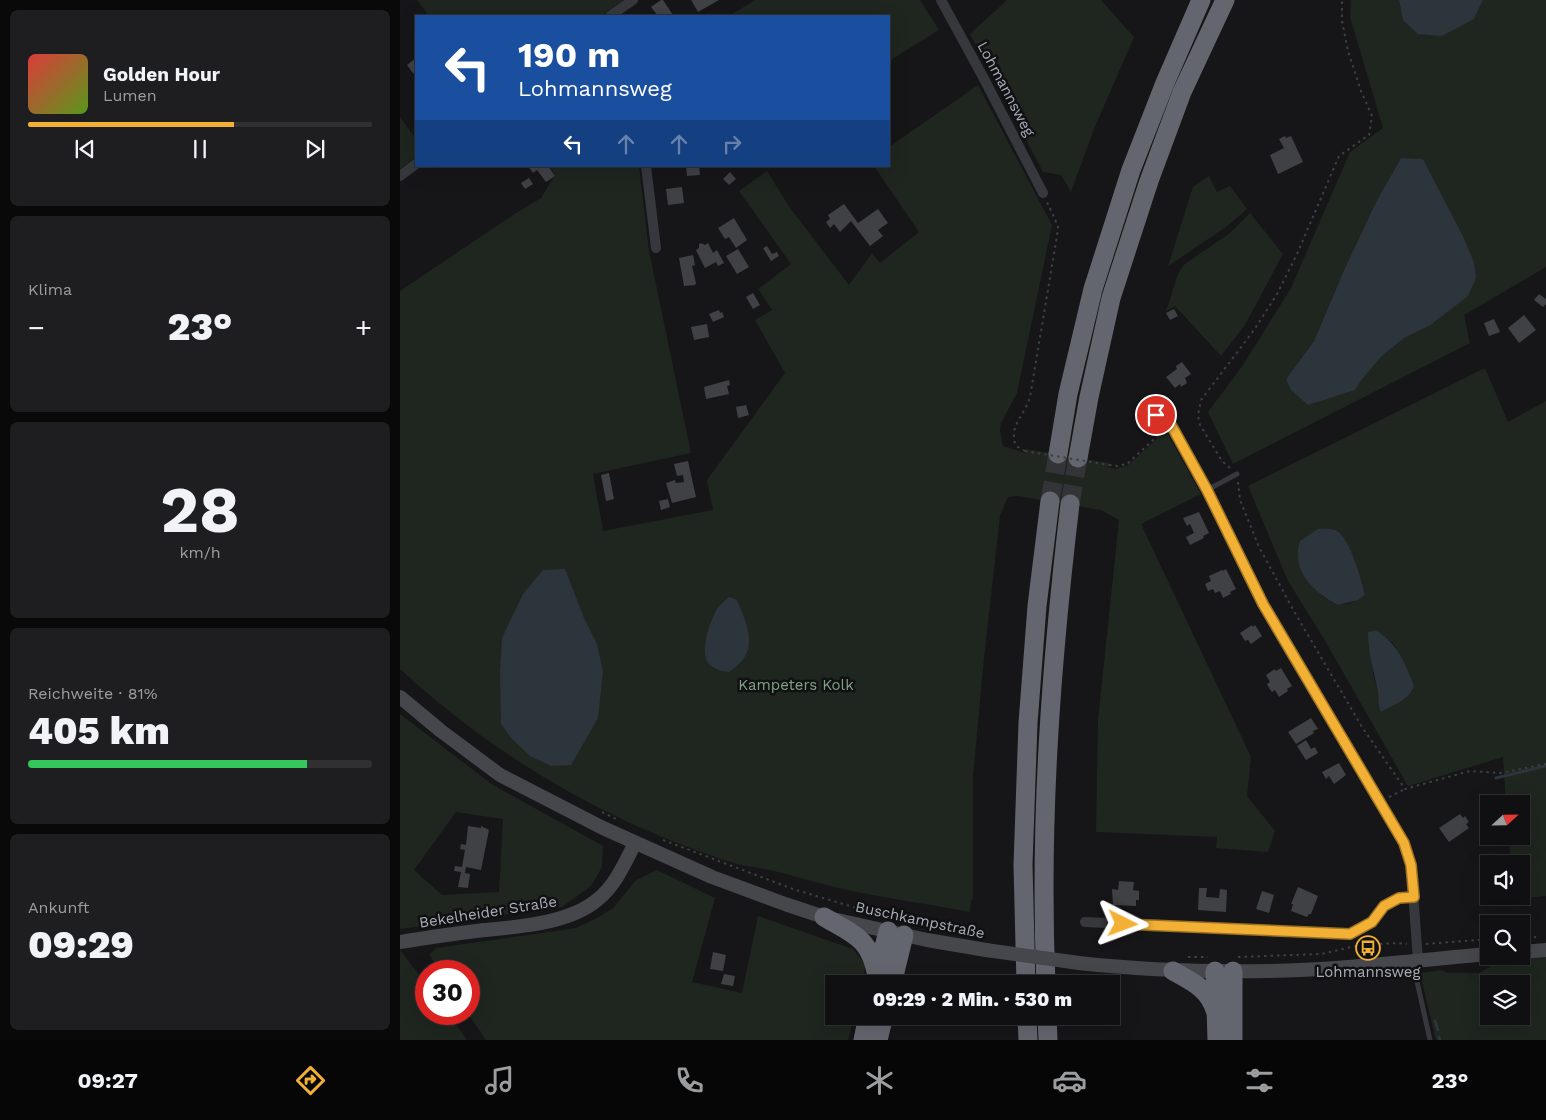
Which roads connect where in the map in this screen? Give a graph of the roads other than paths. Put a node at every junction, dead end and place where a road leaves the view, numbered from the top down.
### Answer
1 (632, 0) edge
2 (941, 0) edge
3 (1201, 0) edge
4 (1225, 0) edge
5 (623, 12) edge
6 (415, 165) edge
7 (646, 167) edge
8 (400, 176) edge
9 (1043, 194) road end
10 (656, 248) dead end
11 (1156, 415) dead end
12 (1058, 454) tunnel mouth
13 (1078, 458) tunnel mouth
14 (1237, 474) road end
15 (1207, 490) junction
16 (1050, 501) tunnel mouth
17 (1070, 504) tunnel mouth
18 (400, 697) edge
19 (635, 843) junction
20 (1414, 897) junction
21 (824, 917) junction
22 (1085, 922) dead end
23 (896, 933) junction
24 (400, 942) edge
25 (1544, 944) edge
26 (1530, 949) edge
27 (1480, 955) edge
28 (1416, 960) junction
29 (1224, 964) junction
30 (1173, 971) junction
31 (879, 975) edge
32 (883, 975) edge
33 (1026, 975) edge
34 (1046, 975) edge
35 (1216, 1014) junction
36 (866, 1025) edge
37 (882, 1025) edge
38 (1027, 1025) edge
39 (864, 1040) edge
40 (878, 1040) edge
41 (1028, 1040) edge
42 (1217, 1040) edge
43 (1233, 1040) edge
44 (1430, 1040) edge

1 - 5 street
2 - 9 street, Lohmannsweg
3 - 12 highway
4 - 13 highway
6 - 8 street
7 - 10 street
11 - 15 street
14 - 15 lane
15 - 20 street
16 - 33 highway
17 - 34 highway
18 - 19 main road, Buschkampstraße
19 - 21 main road, Buschkampstraße
19 - 24 main road, Bekelheider Straße
20 - 22 street
20 - 28 street
21 - 23 main road, Buschkampstraße
21 - 31 highway
23 - 30 main road, Buschkampstraße, bridge
23 - 32 highway
25 - 26 main road
27 - 28 main road, Buschkampstraße
28 - 29 main road, Buschkampstraße
28 - 44 lane
29 - 30 main road, Buschkampstraße
29 - 35 highway
29 - 43 highway
30 - 35 highway
35 - 42 highway
36 - 39 highway
37 - 40 highway
38 - 41 highway

